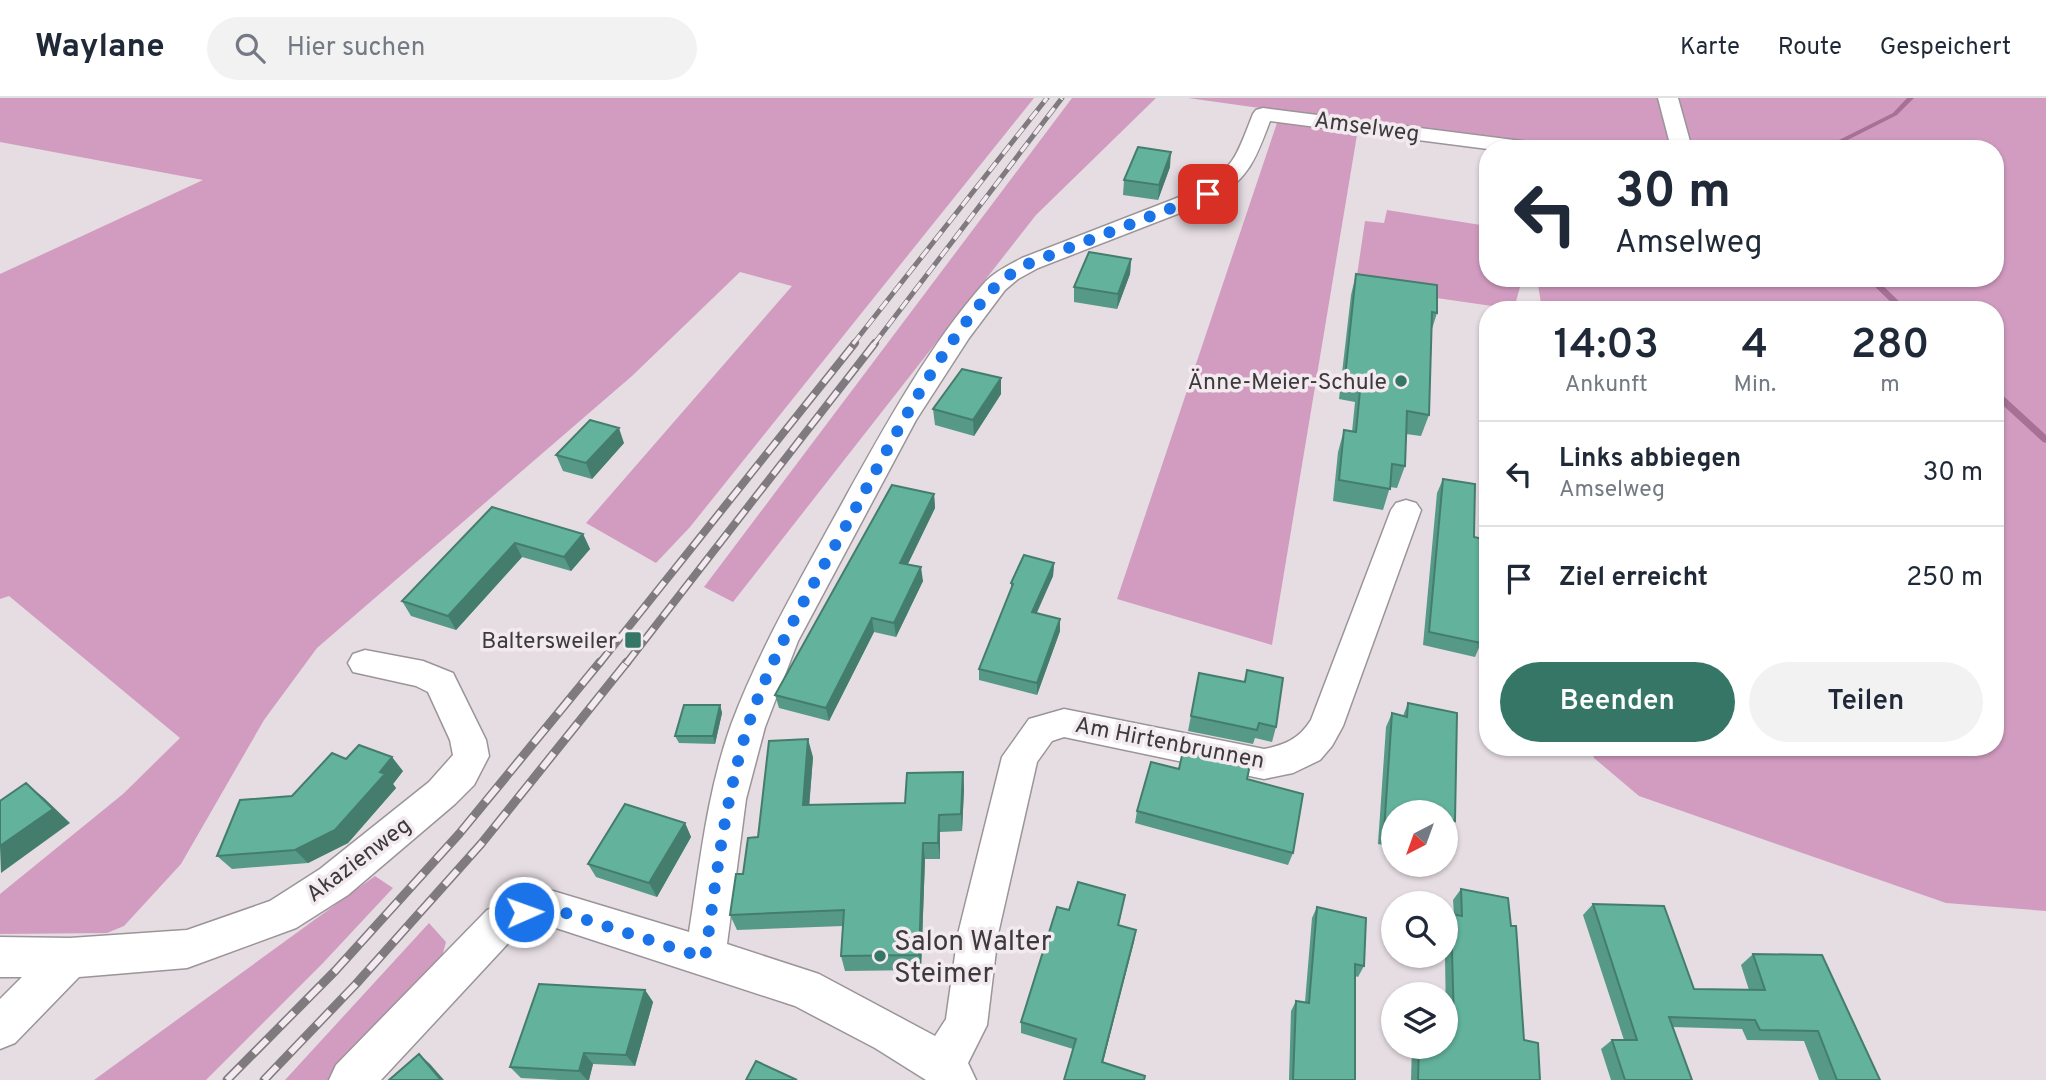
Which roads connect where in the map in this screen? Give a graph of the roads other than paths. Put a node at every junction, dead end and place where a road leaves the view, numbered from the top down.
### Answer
1 (1668, 98) edge
2 (1680, 140) edge
3 (1479, 142) edge
4 (1406, 510) dead end
5 (365, 663) dead end
6 (0, 957) edge
7 (70, 958) junction
8 (705, 958) junction
9 (0, 1028) edge
10 (948, 1073) edge
11 (351, 1080) edge

1 - 2 street
3 - 8 street, Amselweg
4 - 10 street, Am Hirtenbrunnen
5 - 7 street, Akazienweg
6 - 7 street, Akazienweg
7 - 9 street
8 - 10 street
8 - 11 street

